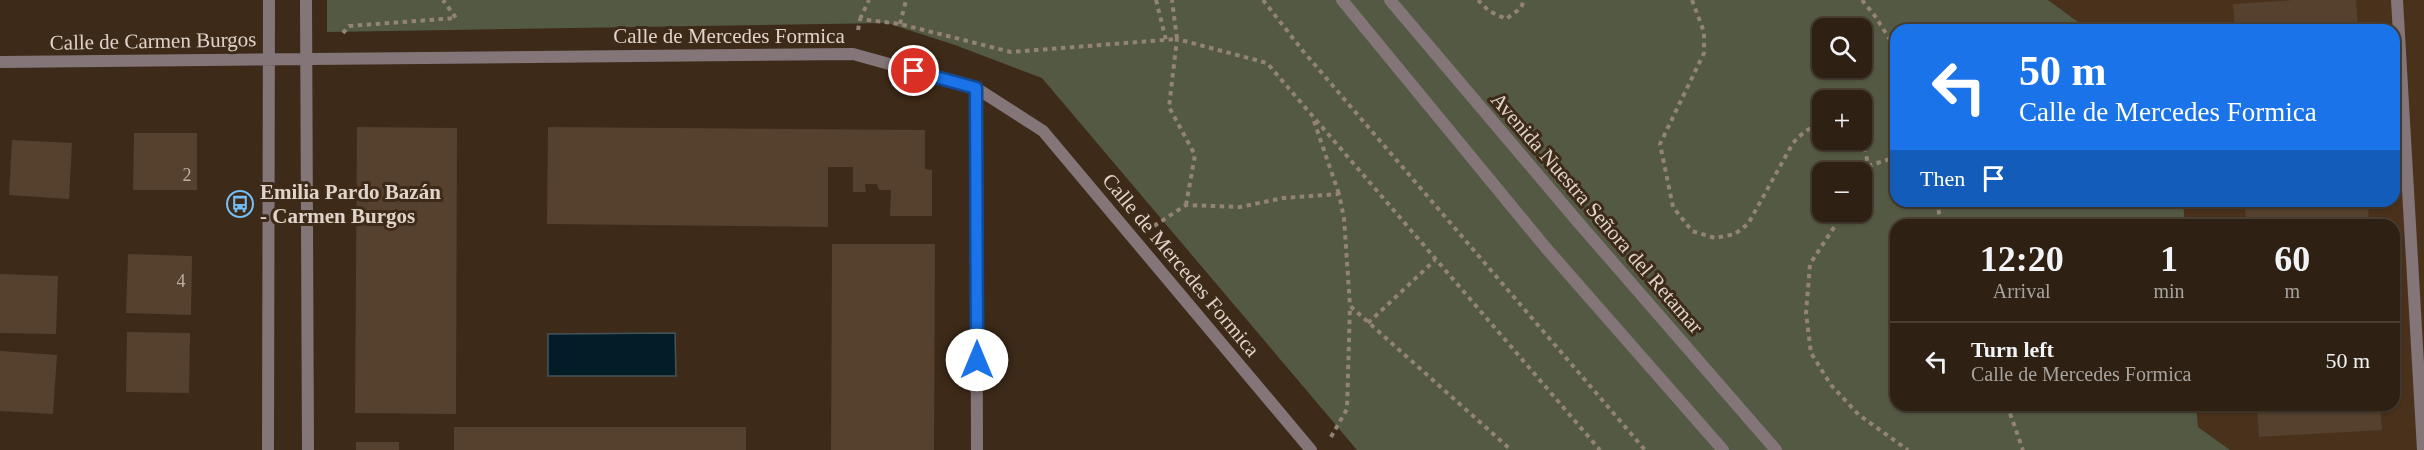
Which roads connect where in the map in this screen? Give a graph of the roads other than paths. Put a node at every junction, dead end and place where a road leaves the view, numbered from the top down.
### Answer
1 (269, 0) edge
2 (306, 0) edge
3 (1342, 0) edge
4 (1390, 0) edge
5 (2397, 0) edge
6 (2398, 24) edge
7 (2400, 54) edge
8 (269, 59) junction
9 (306, 59) junction
10 (0, 62) edge
11 (976, 88) junction
12 (268, 450) edge
13 (308, 450) edge
14 (977, 450) edge
15 (1311, 450) edge
16 (1723, 450) edge
17 (1776, 450) edge
18 (2422, 450) edge

1 - 8 street
2 - 9 street
3 - 16 street
4 - 17 street, Avenida Nuestra Señora del Retamar
5 - 6 street
7 - 18 street
8 - 9 street, Calle de Carmen Burgos
8 - 10 street, Calle de Carmen Burgos
8 - 12 street
9 - 11 street, Calle de Mercedes Formica
9 - 13 street
11 - 14 street
11 - 15 street, Calle de Mercedes Formica

